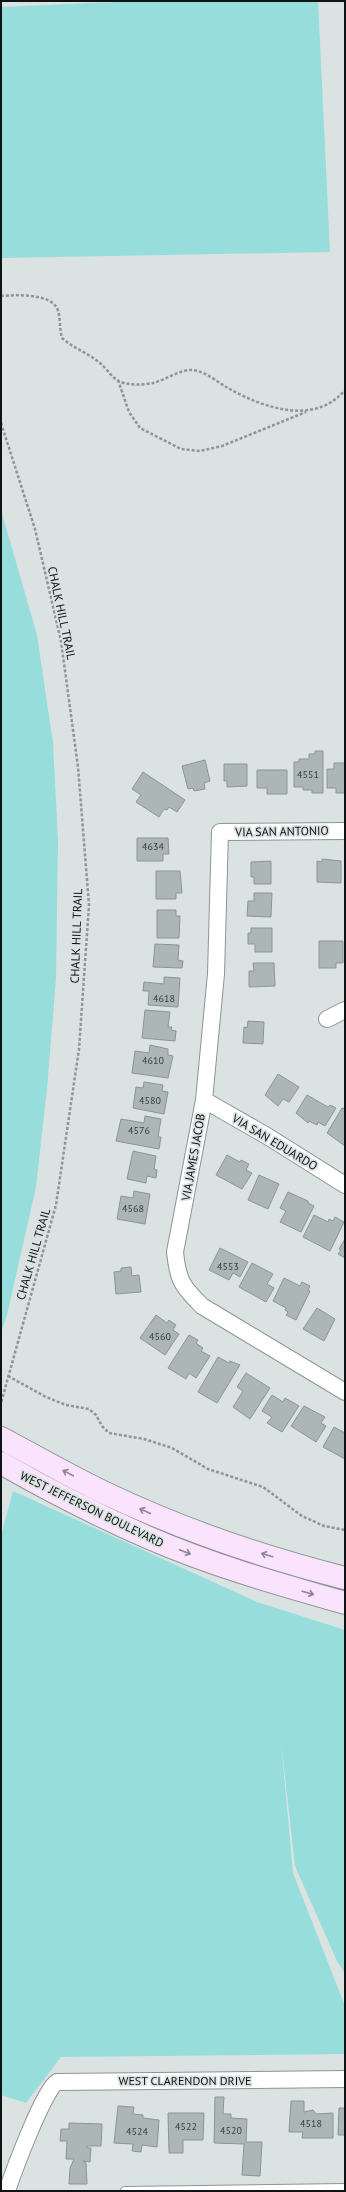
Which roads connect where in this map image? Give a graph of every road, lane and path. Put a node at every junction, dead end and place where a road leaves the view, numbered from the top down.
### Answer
1 (1, 296) edge
2 (118, 380) junction
3 (345, 390) edge
4 (306, 412) junction
5 (1, 423) edge
6 (345, 830) edge
7 (220, 832) joint
8 (345, 1010) edge
9 (327, 1019) dead end
10 (204, 1100) junction
11 (345, 1186) edge
12 (8, 1376) junction
13 (345, 1392) edge
14 (1, 1403) edge
15 (1, 1438) edge
16 (1, 1463) edge
17 (345, 1530) edge
18 (345, 1578) edge
19 (345, 1603) edge
20 (345, 2079) edge
21 (345, 2188) edge
22 (7, 2191) edge
23 (125, 2191) edge

1 - 2 path
2 - 4 path
2 - 4 path
3 - 4 path
5 - 12 path, CHALK HILL TRAIL
6 - 7 street, VIA SAN ANTONIO
7 - 10 street, VIA JAMES JACOB
8 - 9 street
10 - 11 street, VIA SAN EDUARDO
10 - 13 street, VIA JAMES JACOB
12 - 14 path, CHALK HILL TRAIL
12 - 17 path
18 -> 15 main road, WEST JEFFERSON BOULEVARD
16 -> 19 main road, WEST JEFFERSON BOULEVARD
20 - 22 street, WEST CLARENDON DRIVE
21 - 23 lane

